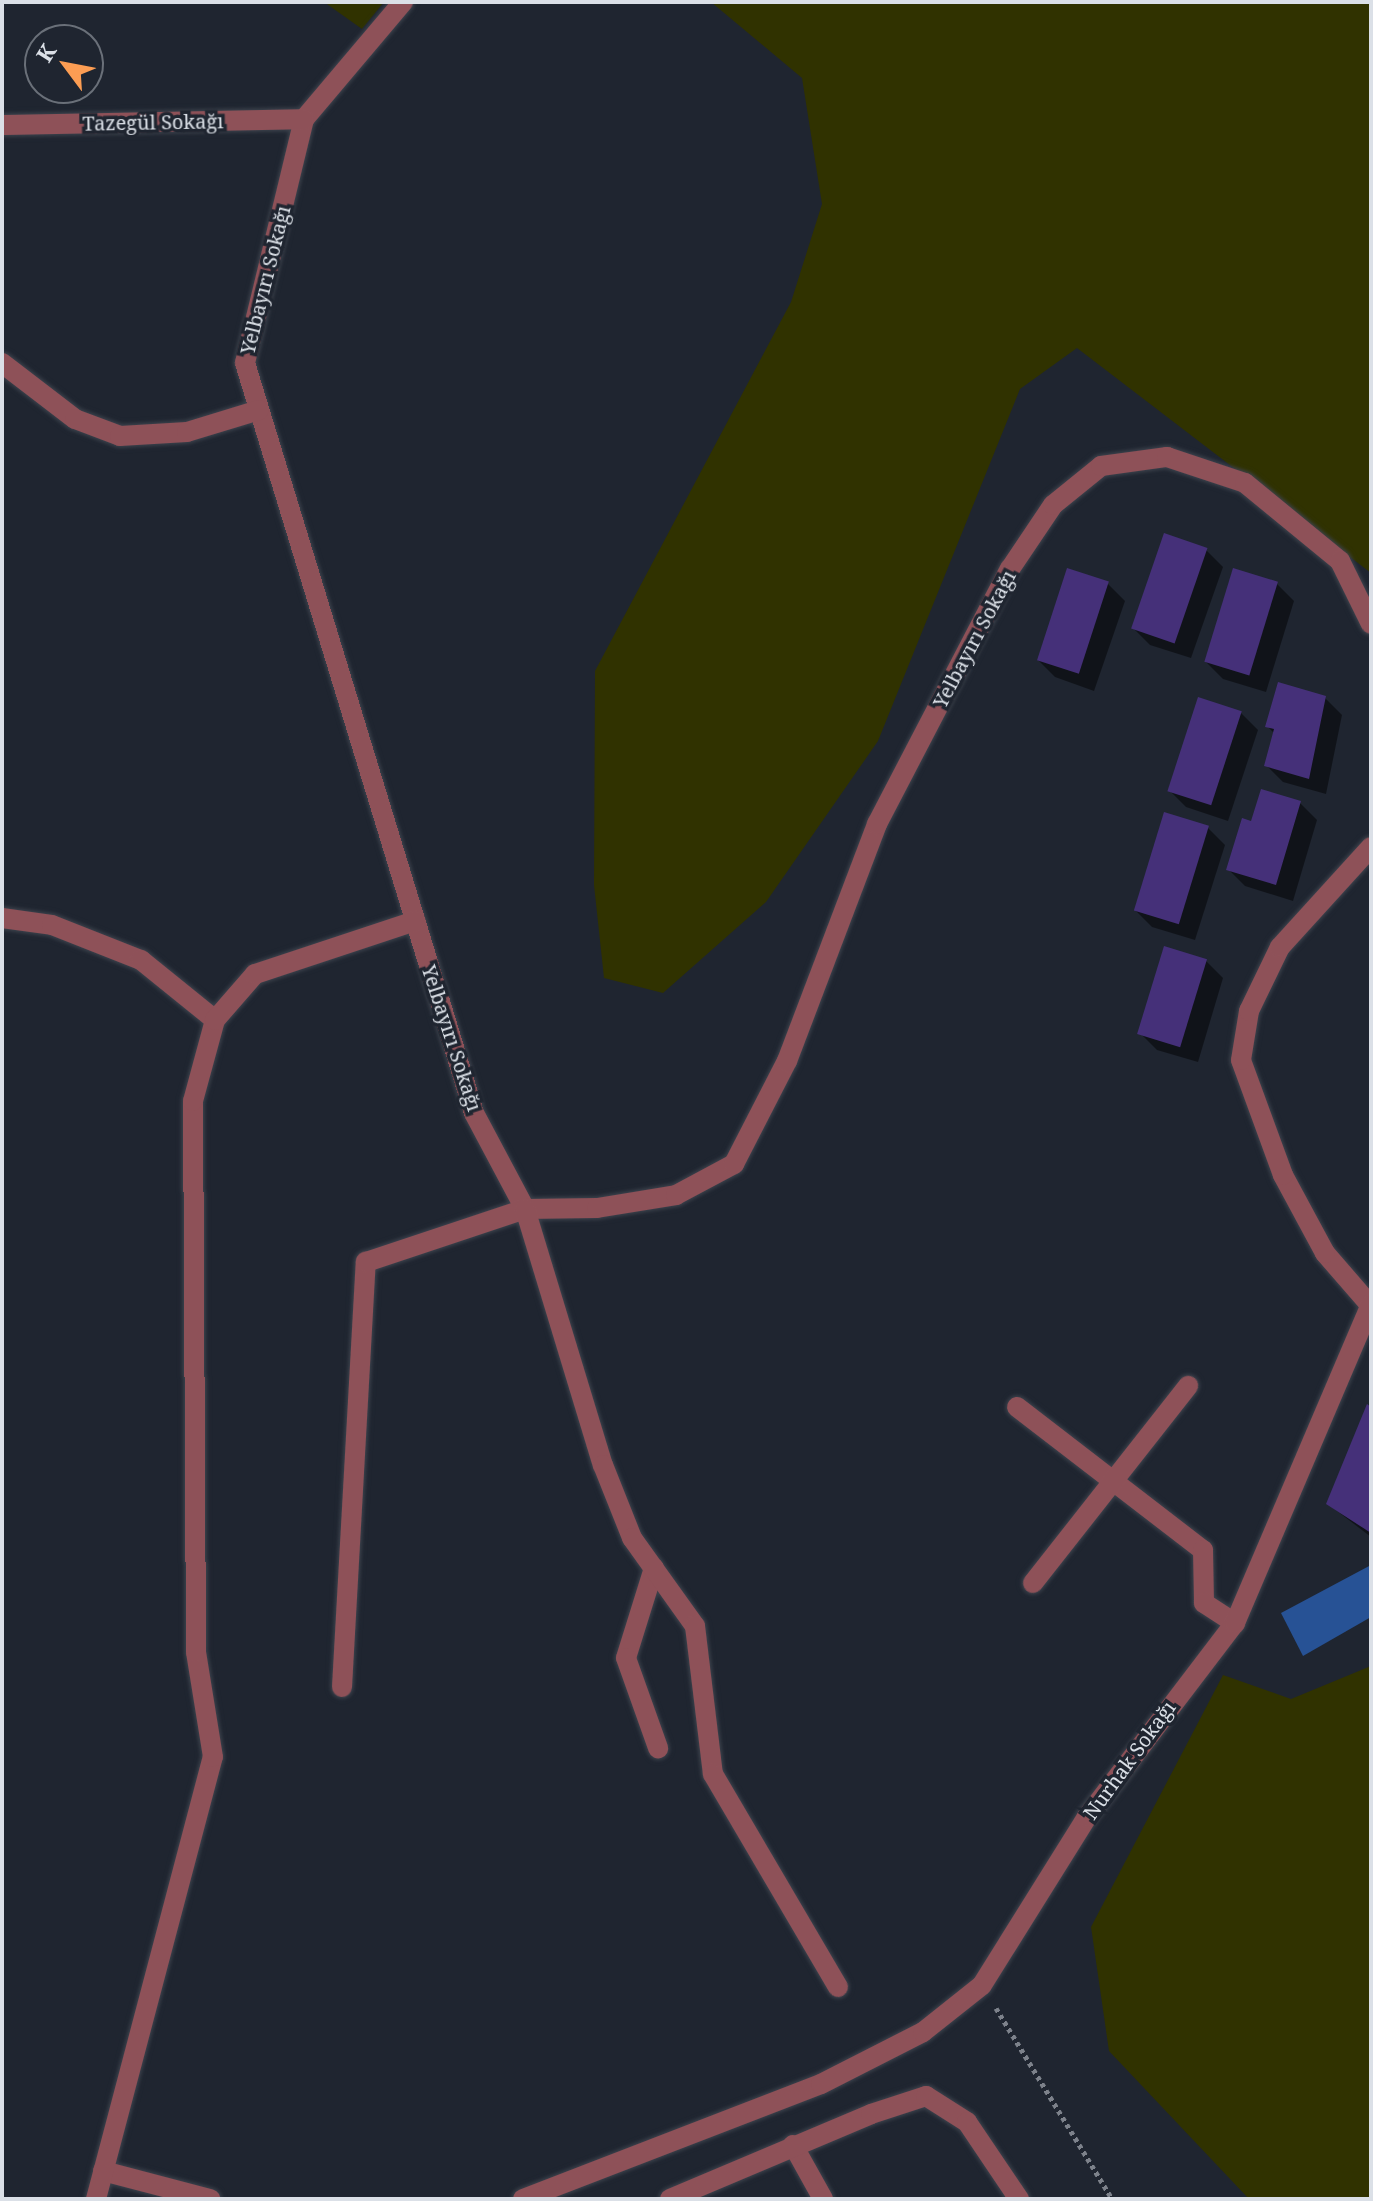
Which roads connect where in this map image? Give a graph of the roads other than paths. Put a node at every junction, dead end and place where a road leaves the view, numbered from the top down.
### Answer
1 (403, 2) edge
2 (304, 119) junction
3 (2, 125) edge
4 (2, 363) edge
5 (259, 410) junction
6 (1371, 624) edge
7 (1371, 847) edge
8 (2, 918) edge
9 (415, 921) junction
10 (215, 1020) junction
11 (525, 1209) junction
12 (1371, 1305) edge
13 (1188, 1386) dead end
14 (1017, 1407) dead end
15 (1113, 1481) junction
16 (654, 1568) junction
17 (1033, 1583) dead end
18 (1235, 1623) junction
19 (342, 1687) dead end
20 (658, 1748) dead end
21 (838, 1987) dead end
22 (793, 2145) junction
23 (103, 2171) junction
24 (96, 2199) edge
25 (210, 2199) edge
26 (523, 2199) edge
27 (670, 2199) edge
28 (823, 2199) edge
29 (1019, 2199) edge

1 - 2 street, Yelbayırı Sokağı
2 - 3 street, Tazegül Sokağı
2 - 5 street, Yelbayırı Sokağı
4 - 5 street
5 - 9 street, Yelbayırı Sokağı
6 - 11 street, Yelbayırı Sokağı
7 - 12 street
8 - 10 street
9 - 10 street
9 - 11 street, Yelbayırı Sokağı
10 - 23 street
11 - 16 street
11 - 19 street
12 - 18 street, Nurhak Sokağı
13 - 15 street
14 - 15 street
15 - 17 street
15 - 18 street
16 - 20 street
16 - 21 street
18 - 26 street, Nurhak Sokağı
22 - 27 street
22 - 28 street
22 - 29 street
23 - 24 street
23 - 25 street

